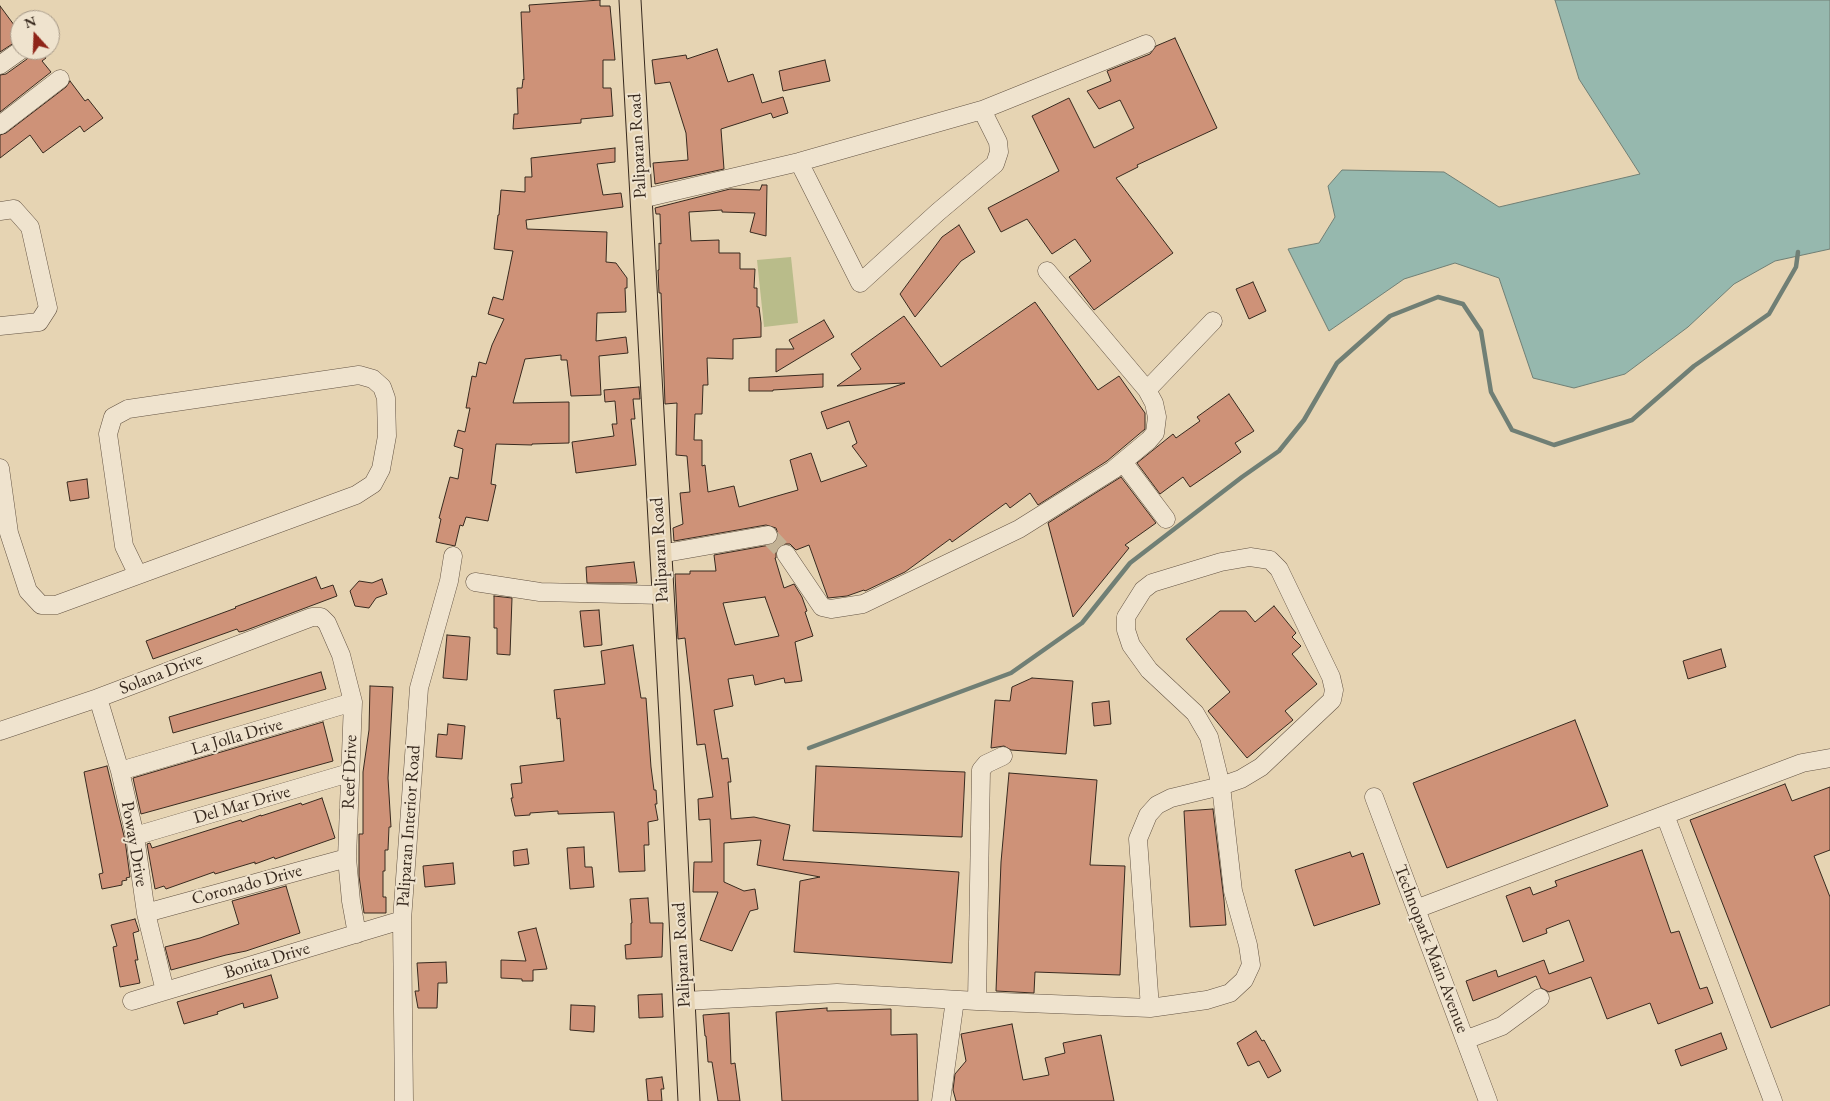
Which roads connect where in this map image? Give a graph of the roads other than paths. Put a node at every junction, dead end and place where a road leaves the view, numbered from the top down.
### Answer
1 (630, 0) edge
2 (1146, 44) dead end
3 (60, 79) dead end
4 (982, 110) junction
5 (0, 125) edge
6 (800, 162) junction
7 (641, 199) junction
8 (0, 211) edge
9 (1047, 271) dead end
10 (1213, 321) dead end
11 (0, 326) edge
12 (1147, 390) junction
13 (1123, 462) junction
14 (0, 468) edge
15 (1166, 518) dead end
16 (5, 534) edge
17 (768, 535) dead end
18 (660, 554) junction
19 (786, 554) tunnel mouth
20 (453, 556) dead end
21 (138, 575) junction
22 (476, 582) dead end
23 (662, 595) junction
24 (321, 617) joint
25 (98, 698) junction
26 (353, 702) junction
27 (0, 730) edge
28 (1003, 756) dead end
29 (1830, 758) edge
30 (120, 771) junction
31 (349, 773) junction
32 (1221, 786) junction
33 (1374, 797) dead end
34 (1665, 815) junction
35 (134, 836) junction
36 (347, 858) junction
37 (1416, 909) junction
38 (146, 913) junction
39 (402, 920) junction
40 (357, 934) junction
41 (165, 991) junction
42 (1540, 998) dead end
43 (954, 1000) junction
44 (132, 1001) dead end
45 (684, 1001) junction
46 (977, 1001) junction
47 (1150, 1008) junction
48 (1465, 1040) junction
49 (404, 1101) edge
50 (689, 1101) edge
51 (941, 1101) edge
52 (1488, 1101) edge
53 (1773, 1101) edge

1 - 7 main road, Paliparan Road
2 - 4 street
3 - 5 street
4 - 6 street
4 - 6 street
6 - 7 street
7 - 18 main road, Paliparan Road
8 - 11 street
9 - 12 street
10 - 12 street
12 - 13 street
13 - 15 street
13 - 19 street
14 - 16 street
16 - 21 street
17 - 18 street
18 - 23 main road, Paliparan Road
20 - 39 street, Paliparan Interior Road
21 - 21 street
22 - 23 street
23 - 45 main road, Paliparan Road
24 - 25 street, Solana Drive
24 - 26 street, Reef Drive
25 - 27 street, Solana Drive
25 - 30 street, Poway Drive
26 - 30 street, La Jolla Drive
26 - 31 street, Reef Drive
28 - 46 street
29 - 34 street
30 - 35 street, Poway Drive
31 - 35 street, Del Mar Drive
31 - 36 street, Reef Drive
32 - 32 street
32 - 47 street
32 - 47 street
33 - 37 street, Technopark Main Avenue
34 - 37 street
34 - 53 street
35 - 38 street, Poway Drive
36 - 38 street, Coronado Drive
36 - 40 street, Reef Drive
37 - 48 street, Technopark Main Avenue
38 - 41 street, Poway Drive
39 - 40 street, Bonita Drive
39 - 49 street, Paliparan Interior Road
40 - 41 street, Bonita Drive
41 - 44 street, Bonita Drive
42 - 48 street
43 - 45 street
43 - 46 street
43 - 51 street
45 - 50 main road, Paliparan Road
46 - 47 street
48 - 52 street, Technopark Main Avenue

